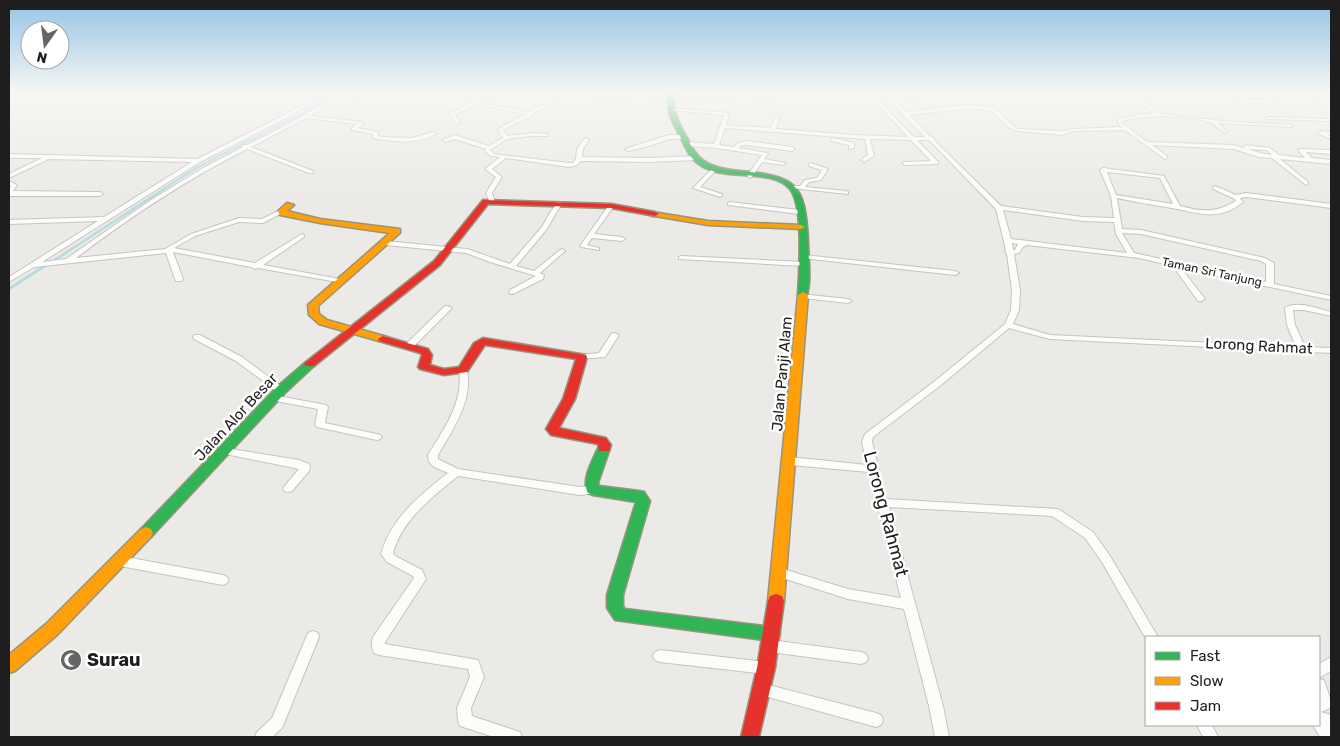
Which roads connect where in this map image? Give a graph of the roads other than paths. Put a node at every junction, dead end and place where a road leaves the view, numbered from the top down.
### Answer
1 (265, 128) edge
2 (282, 128) edge
3 (355, 128) edge
4 (506, 128) edge
5 (681, 128) edge
6 (723, 128) edge
7 (746, 128) edge
8 (904, 128) edge
9 (918, 128) edge
10 (1012, 128) edge
11 (1128, 128) joint
12 (1220, 128) edge
13 (773, 130) joint
14 (1225, 132) dead end
15 (1331, 133) edge
16 (433, 134) dead end
17 (546, 135) dead end
18 (836, 136) junction
19 (506, 138) junction
20 (867, 138) junction
21 (1331, 138) edge
22 (915, 139) junction
23 (929, 139) junction
24 (445, 140) dead end
25 (586, 140) dead end
26 (686, 141) junction
27 (1146, 143) junction
28 (231, 145) junction
29 (716, 146) junction
30 (245, 147) junction
31 (489, 148) junction
32 (851, 148) dead end
33 (628, 149) dead end
34 (736, 149) junction
35 (792, 149) dead end
36 (1331, 152) edge
37 (9, 156) edge
38 (505, 156) junction
39 (1275, 156) junction
40 (1165, 157) dead end
41 (48, 158) junction
42 (696, 158) junction
43 (578, 159) junction
44 (761, 160) junction
45 (864, 160) dead end
46 (1310, 160) junction
47 (198, 161) junction
48 (1331, 162) edge
49 (784, 163) dead end
50 (906, 163) dead end
51 (811, 166) dead end
52 (714, 169) junction
53 (310, 172) dead end
54 (11, 175) dead end
55 (750, 176) junction
56 (9, 182) edge
57 (1306, 183) dead end
58 (162, 184) junction
59 (178, 185) junction
60 (797, 187) junction
61 (1214, 188) dead end
62 (846, 193) dead end
63 (9, 194) edge
64 (100, 194) dead end
65 (720, 195) dead end
66 (1114, 196) junction
67 (1235, 197) junction
68 (492, 202) junction
69 (560, 203) junction
70 (730, 204) dead end
71 (611, 206) junction
72 (1331, 206) edge
73 (1177, 207) junction
74 (286, 208) joint
75 (999, 208) junction
76 (122, 209) junction
77 (141, 210) junction
78 (799, 212) junction
79 (105, 219) junction
80 (1117, 220) junction
81 (9, 222) edge
82 (801, 227) junction
83 (1120, 231) junction
84 (302, 236) dead end
85 (591, 236) junction
86 (622, 240) dead end
87 (1008, 241) junction
88 (386, 243) junction
89 (1026, 243) junction
90 (597, 248) dead end
91 (449, 249) junction
92 (168, 250) junction
93 (562, 251) dead end
94 (1008, 252) junction
95 (1132, 255) junction
96 (681, 258) dead end
97 (64, 261) junction
98 (804, 261) junction
99 (31, 265) junction
100 (1176, 265) junction
101 (254, 266) junction
102 (512, 266) junction
103 (536, 272) junction
104 (955, 273) dead end
105 (179, 279) dead end
106 (9, 280) edge
107 (340, 282) junction
108 (1270, 285) junction
109 (513, 292) dead end
110 (803, 296) junction
111 (1331, 298) edge
112 (1201, 299) dead end
113 (848, 301) dead end
114 (448, 308) dead end
115 (1331, 314) edge
116 (1008, 325) junction
117 (351, 330) junction
118 (615, 335) dead end
119 (197, 337) dead end
120 (409, 346) junction
121 (1301, 348) junction
122 (1331, 350) edge
123 (582, 357) junction
124 (463, 370) junction
125 (277, 394) junction
126 (377, 437) dead end
127 (225, 451) junction
128 (790, 461) junction
129 (873, 469) junction
130 (456, 472) junction
131 (288, 488) dead end
132 (593, 490) junction
133 (882, 503) junction
134 (120, 561) junction
135 (780, 573) junction
136 (223, 580) dead end
137 (909, 605) junction
138 (1151, 636) edge
139 (313, 637) dead end
140 (771, 640) junction
141 (660, 656) dead end
142 (860, 658) dead end
143 (1331, 663) edge
144 (9, 665) edge
145 (766, 668) junction
146 (1320, 671) edge
147 (1320, 688) edge
148 (761, 689) junction
149 (1320, 706) edge
150 (876, 720) dead end
151 (1320, 724) edge
152 (1205, 726) edge
153 (262, 737) edge
154 (515, 737) edge
155 (750, 737) edge
156 (942, 737) edge
157 (1211, 737) edge
158 (1328, 737) edge

1 - 28 street
2 - 30 street
3 - 16 street
4 - 19 street
5 - 26 street
6 - 29 street
7 - 13 street
8 - 22 street
9 - 23 street
10 - 11 street
11 - 27 street
12 - 14 street
13 - 18 street
15 - 21 street
17 - 19 street
18 - 20 street
18 - 32 street
19 - 31 street
20 - 22 street
20 - 45 street
22 - 23 street
22 - 50 street
23 - 75 street
24 - 31 street
25 - 43 street
26 - 29 street
26 - 33 street
26 - 42 street
27 - 39 street
27 - 40 street
28 - 30 street
28 - 47 street
29 - 34 street
30 - 53 street
30 - 59 street
31 - 38 street
34 - 35 street
34 - 44 street
36 - 46 street
37 - 41 street
38 - 43 street
38 - 68 street
39 - 46 street
39 - 57 street
41 - 47 street
41 - 54 street
42 - 43 street
42 - 52 street
44 - 49 street
44 - 55 street
46 - 48 street
47 - 58 street
51 - 60 street
52 - 55 street
52 - 65 street
55 - 60 street
56 - 63 street
58 - 59 street
58 - 76 street
59 - 77 street
60 - 62 street
60 - 78 street, Jalan Panji Alam
61 - 67 street
63 - 64 street
66 - 73 street
66 - 73 street
66 - 80 street
67 - 72 street
67 - 73 street
68 - 69 street
68 - 91 street, Jalan Alor Besar
69 - 71 street
69 - 102 street
70 - 78 street
71 - 82 street
71 - 85 street
74 - 88 street
74 - 92 street
75 - 80 street
75 - 87 street
76 - 77 street
76 - 79 street
77 - 97 street
78 - 82 street, Jalan Panji Alam
79 - 81 street
79 - 99 street
80 - 83 street
82 - 98 street, Jalan Panji Alam
83 - 95 street
83 - 108 street, Taman Sri Tanjung
84 - 101 street
85 - 86 street
85 - 90 street
87 - 89 street, Taman Sri Tanjung
87 - 94 street
88 - 91 street
88 - 107 street
89 - 94 street
89 - 95 street, Taman Sri Tanjung
91 - 102 street
91 - 117 street, Jalan Alor Besar
92 - 97 street
92 - 101 street
92 - 105 street
93 - 103 street
94 - 116 street
95 - 100 street, Taman Sri Tanjung
96 - 98 street
97 - 99 street
98 - 104 street
98 - 110 street, Jalan Panji Alam
99 - 106 street
100 - 108 street, Taman Sri Tanjung
100 - 112 street
101 - 107 street
102 - 103 street
103 - 109 street
107 - 117 street
108 - 111 street
110 - 113 street
110 - 128 street, Jalan Panji Alam
114 - 120 street
115 - 121 street
116 - 121 street, Lorong Rahmat
116 - 129 street, Lorong Rahmat
117 - 120 street
117 - 125 street, Jalan Alor Besar
118 - 123 street
119 - 125 street
120 - 124 street
121 - 122 street, Lorong Rahmat
123 - 124 street
123 - 132 street
124 - 130 street
125 - 126 street
125 - 127 street, Jalan Alor Besar
127 - 131 street
127 - 134 street, Jalan Alor Besar
128 - 129 street
128 - 135 street, Jalan Panji Alam
129 - 133 street, Lorong Rahmat
130 - 132 street
130 - 154 street
132 - 140 street
133 - 137 street, Lorong Rahmat
133 - 138 street
134 - 136 street
134 - 144 street, Jalan Alor Besar
135 - 137 street
135 - 140 street, Jalan Panji Alam
137 - 156 street, Lorong Rahmat
139 - 153 street
140 - 142 street
140 - 145 street, Jalan Panji Alam
141 - 145 street
143 - 146 street
145 - 148 street, Jalan Panji Alam
147 - 149 street
148 - 150 street
148 - 155 street, Jalan Panji Alam
151 - 158 street
152 - 157 street

